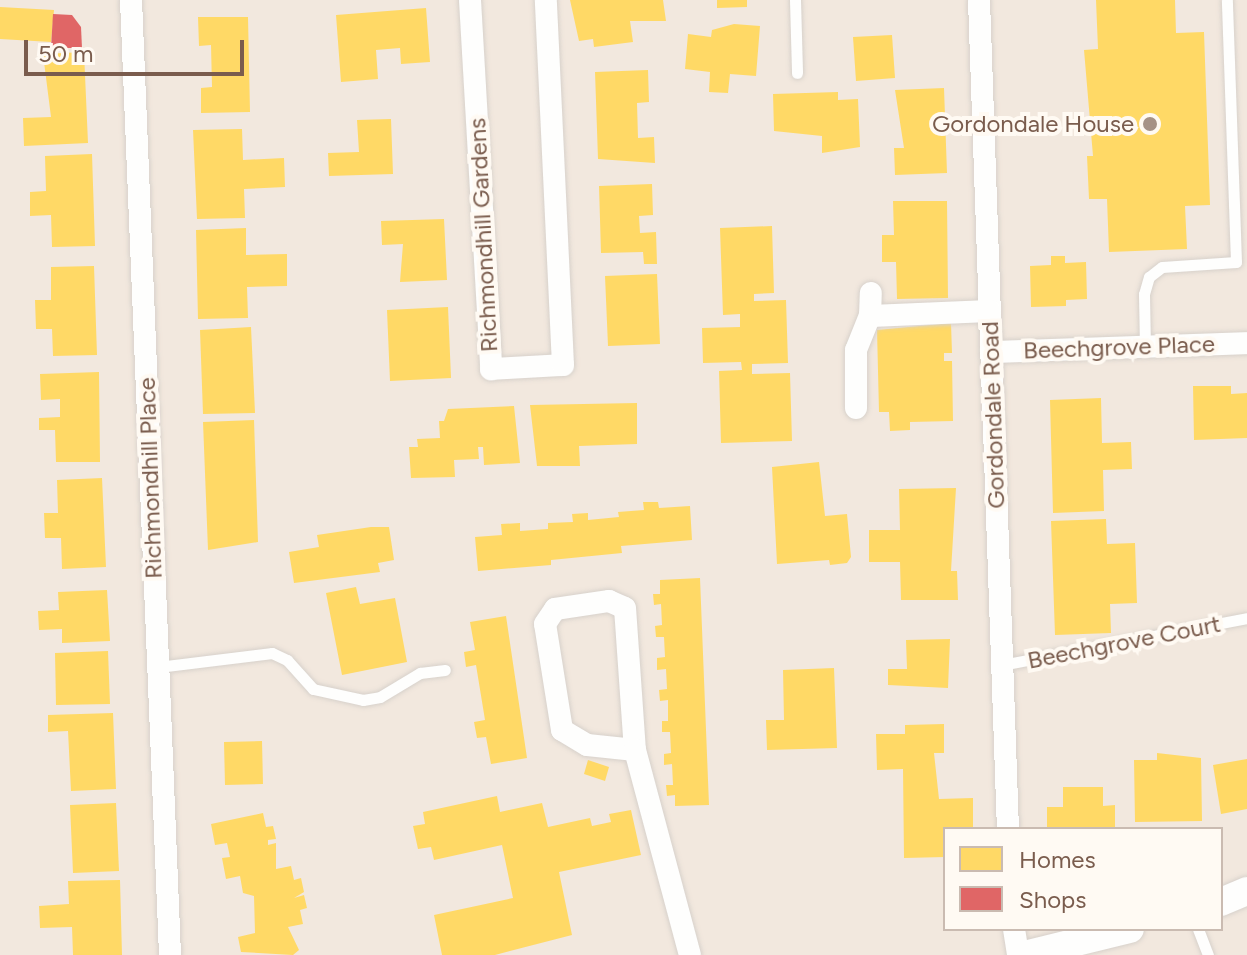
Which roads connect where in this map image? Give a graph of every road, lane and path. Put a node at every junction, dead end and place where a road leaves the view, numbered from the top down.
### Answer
1 (131, 0) edge
2 (470, 0) edge
3 (546, 0) edge
4 (795, 0) edge
5 (979, 0) edge
6 (1227, 0) edge
7 (797, 73) dead end
8 (871, 293) dead end
9 (990, 311) junction
10 (870, 316) junction
11 (1247, 343) edge
12 (1145, 347) junction
13 (991, 352) junction
14 (856, 408) dead end
15 (1247, 618) edge
16 (1001, 665) junction
17 (158, 667) junction
18 (445, 670) dead end
19 (635, 750) junction
20 (1008, 827) edge
21 (1247, 891) edge
22 (1223, 901) edge
23 (1015, 931) edge
24 (1122, 931) edge
25 (1199, 931) edge
26 (170, 955) edge
27 (690, 955) edge
28 (1021, 955) edge
29 (1208, 955) edge

1 - 17 street, Richmondhill Place
2 - 3 street, Richmondhill Gardens
4 - 7 lane
5 - 9 street, Gordondale Road
6 - 12 lane
8 - 10 street
9 - 10 street
9 - 13 street, Gordondale Road
10 - 14 street
11 - 12 street, Beechgrove Place
12 - 13 street, Beechgrove Place
13 - 16 street, Gordondale Road
15 - 16 lane, Beechgrove Court
16 - 20 street, Gordondale Road
17 - 18 lane
17 - 26 street, Richmondhill Place
19 - 19 street
19 - 27 street
21 - 22 street
23 - 28 street
24 - 28 street
25 - 29 lane

